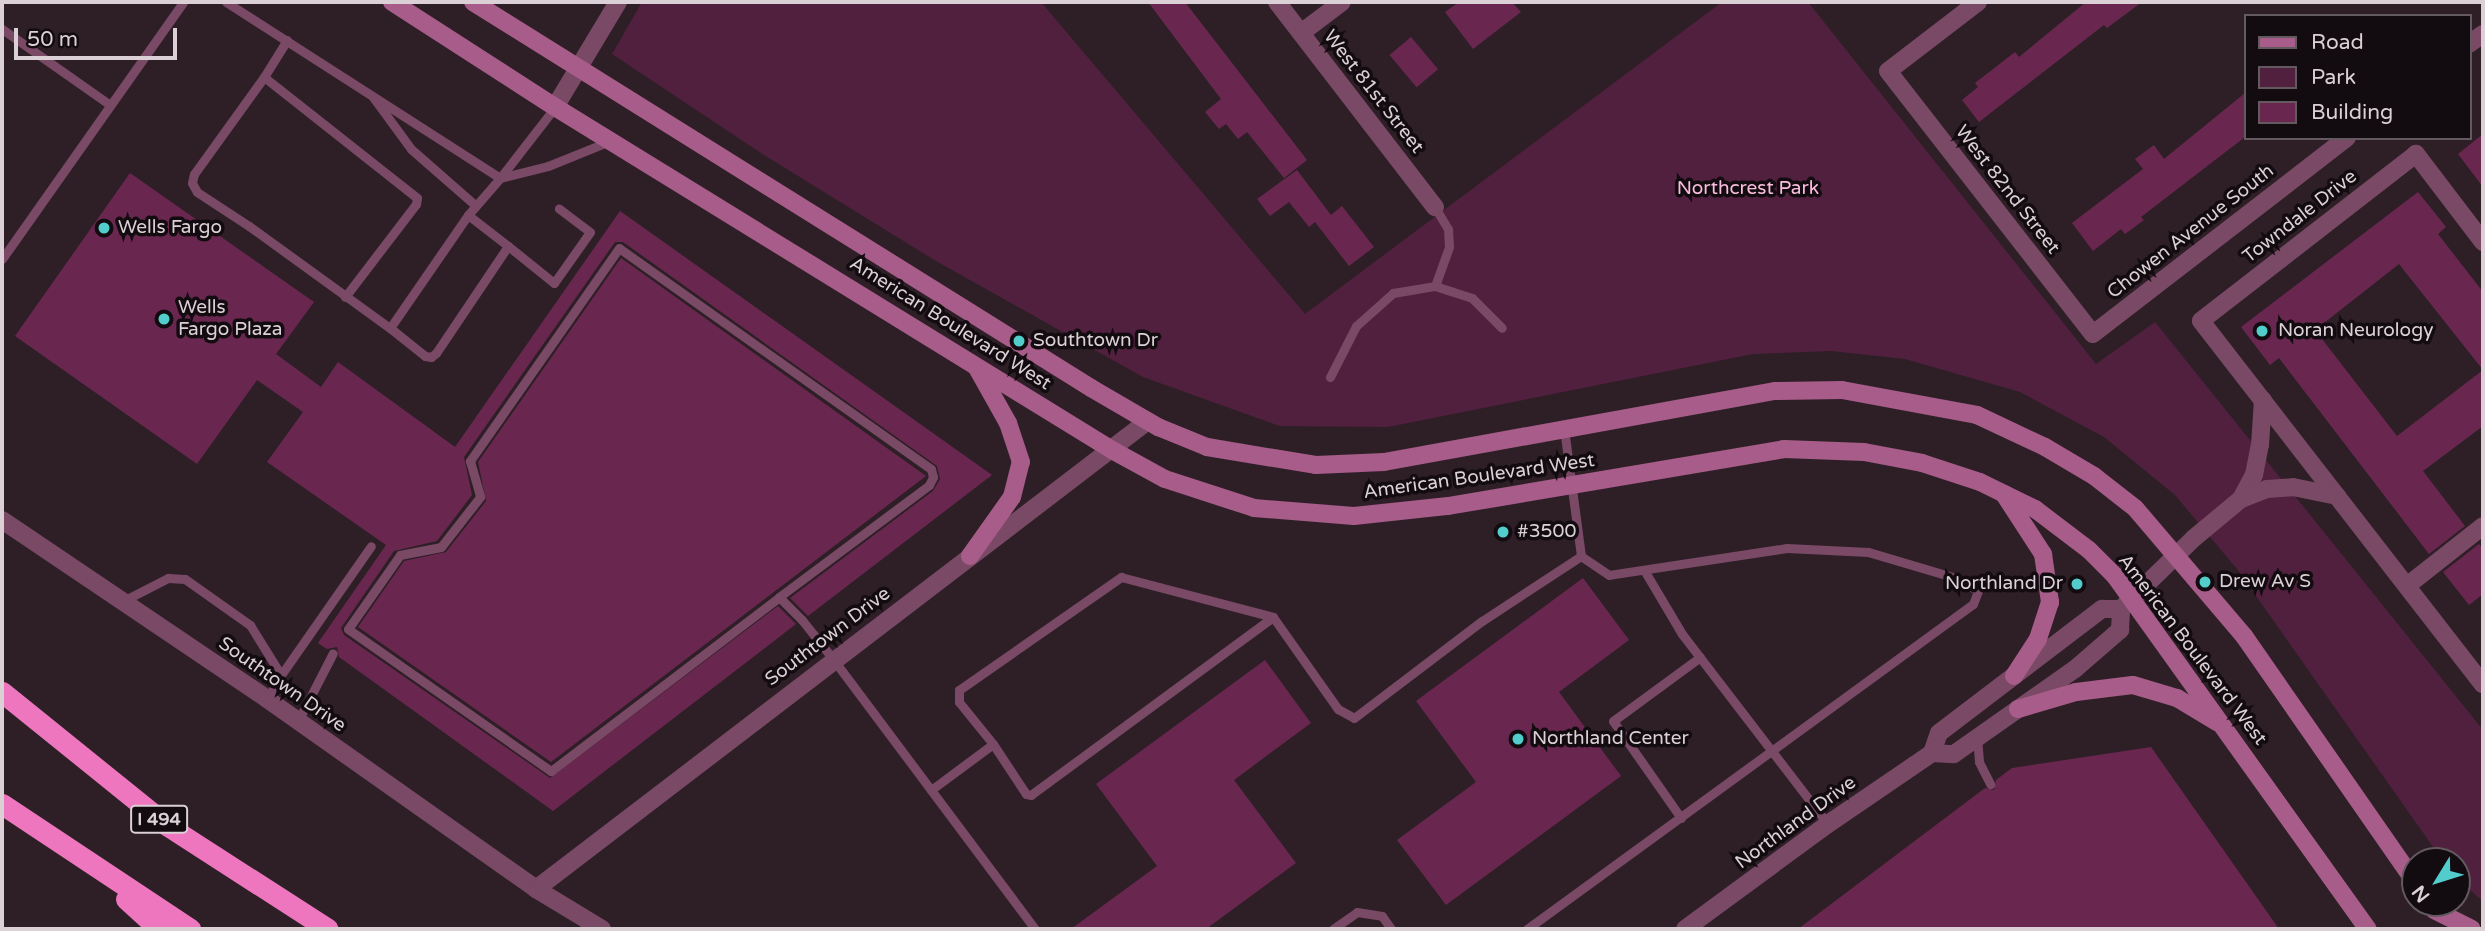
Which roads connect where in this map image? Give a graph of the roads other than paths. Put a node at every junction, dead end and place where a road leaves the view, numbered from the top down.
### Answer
1 (183, 2) edge
2 (226, 2) edge
3 (391, 2) edge
4 (473, 2) edge
5 (618, 2) edge
6 (1277, 2) edge
7 (1342, 2) edge
8 (1979, 2) edge
9 (2, 29) edge
10 (1301, 33) junction
11 (288, 40) junction
12 (578, 67) junction
13 (264, 77) junction
14 (370, 93) junction
15 (110, 105) junction
16 (555, 107) junction
17 (2344, 140) edge
18 (611, 141) junction
19 (499, 178) junction
20 (476, 206) junction
21 (1435, 207) joint
22 (559, 209) dead end
23 (468, 215) junction
24 (2483, 242) edge
25 (509, 246) junction
26 (2, 259) edge
27 (1435, 286) junction
28 (345, 297) junction
29 (390, 328) junction
30 (1502, 328) dead end
31 (2093, 334) joint
32 (976, 365) junction
33 (1330, 377) dead end
34 (2263, 400) junction
35 (1147, 421) junction
36 (1563, 428) junction
37 (1111, 450) junction
38 (1570, 486) junction
39 (2004, 494) junction
40 (2337, 496) junction
41 (2242, 499) junction
42 (2, 520) edge
43 (2483, 526) edge
44 (370, 546) dead end
45 (2177, 554) junction
46 (970, 555) junction
47 (1581, 556) junction
48 (1644, 570) junction
49 (2408, 585) junction
50 (779, 597) junction
51 (122, 601) junction
52 (2128, 604) junction
53 (1273, 617) junction
54 (333, 653) dead end
55 (1700, 657) junction
56 (833, 659) junction
57 (281, 675) junction
58 (2014, 676) junction
59 (2483, 684) edge
60 (2, 692) edge
61 (267, 699) junction
62 (2018, 709) junction
63 (298, 721) junction
64 (2224, 726) junction
65 (1976, 738) junction
66 (993, 744) junction
67 (1774, 751) junction
68 (1932, 753) junction
69 (1990, 784) dead end
70 (931, 790) junction
71 (2, 804) edge
72 (1681, 818) junction
73 (1828, 824) junction
74 (74, 850) junction
75 (2401, 862) edge
76 (536, 889) junction
77 (2353, 907) junction
78 (2450, 917) edge
79 (1692, 927) edge
80 (159, 929) edge
81 (190, 929) edge
82 (328, 929) edge
83 (602, 929) edge
84 (1035, 929) edge
85 (1333, 929) edge
86 (1391, 929) edge
87 (1527, 929) edge
88 (2357, 929) edge
89 (2368, 929) edge
90 (2472, 929) edge

1 - 15 lane
2 - 11 lane
3 - 16 main road, American Boulevard West
4 - 12 main road, American Boulevard West
5 - 12 street
6 - 10 street, West 81st Street
7 - 10 street
8 - 31 street, West 82nd Street
9 - 15 lane
10 - 21 street, West 81st Street
11 - 13 lane
11 - 14 lane
12 - 16 street
12 - 35 main road, American Boulevard West
13 - 28 lane
13 - 28 lane
14 - 19 lane
14 - 20 lane
15 - 26 lane
16 - 18 main road, American Boulevard West
16 - 19 lane
17 - 31 street, Chowen Avenue South
18 - 19 lane
18 - 32 main road, American Boulevard West
19 - 20 lane
20 - 23 lane
21 - 27 lane
22 - 25 lane
23 - 25 lane
23 - 29 lane
24 - 34 street, Towndale Drive
25 - 29 lane
27 - 30 lane
27 - 33 lane
28 - 29 lane
32 - 37 main road, American Boulevard West
32 - 46 main road
34 - 40 street, Towndale Drive
34 - 41 street
35 - 36 main road, American Boulevard West
35 - 37 street, Southtown Drive
36 - 38 lane
36 - 45 main road, American Boulevard West
37 - 38 main road, American Boulevard West
37 - 46 street, Southtown Drive
38 - 39 main road, American Boulevard West
38 - 47 lane
39 - 52 main road, American Boulevard West
39 - 58 main road
40 - 41 street
40 - 49 street, Towndale Drive
41 - 45 street
42 - 51 street, Southtown Drive
43 - 49 street
44 - 57 lane
45 - 52 street, Northland Drive
45 - 75 main road, American Boulevard West
46 - 56 street, Southtown Drive
47 - 48 lane
47 - 53 lane
48 - 55 lane
48 - 67 lane
49 - 59 street, Towndale Drive
50 - 50 lane
50 - 56 lane
51 - 57 lane
51 - 61 street, Southtown Drive
52 - 58 street, Northland Drive
52 - 62 street, Northland Drive
52 - 64 main road, American Boulevard West
53 - 66 lane
53 - 66 lane
54 - 63 lane
55 - 67 lane
55 - 72 lane
56 - 70 lane
56 - 76 street, Southtown Drive
57 - 61 lane
58 - 68 street, Northland Drive
60 - 82 highway, I 494
61 - 63 street, Southtown Drive
62 - 64 main road
62 - 65 street, Northland Drive
63 - 76 street, Southtown Drive
64 - 77 main road, American Boulevard West
65 - 68 street, Northland Drive
65 - 69 lane
66 - 70 lane
67 - 72 lane
67 - 73 lane
68 - 73 street, Northland Drive
70 - 84 lane
71 - 74 highway
72 - 87 lane
73 - 79 street, Northland Drive
74 - 80 highway
74 - 81 highway
76 - 83 street, Southtown Drive
77 - 88 main road
77 - 89 main road, American Boulevard West
78 - 90 main road
85 - 86 lane

